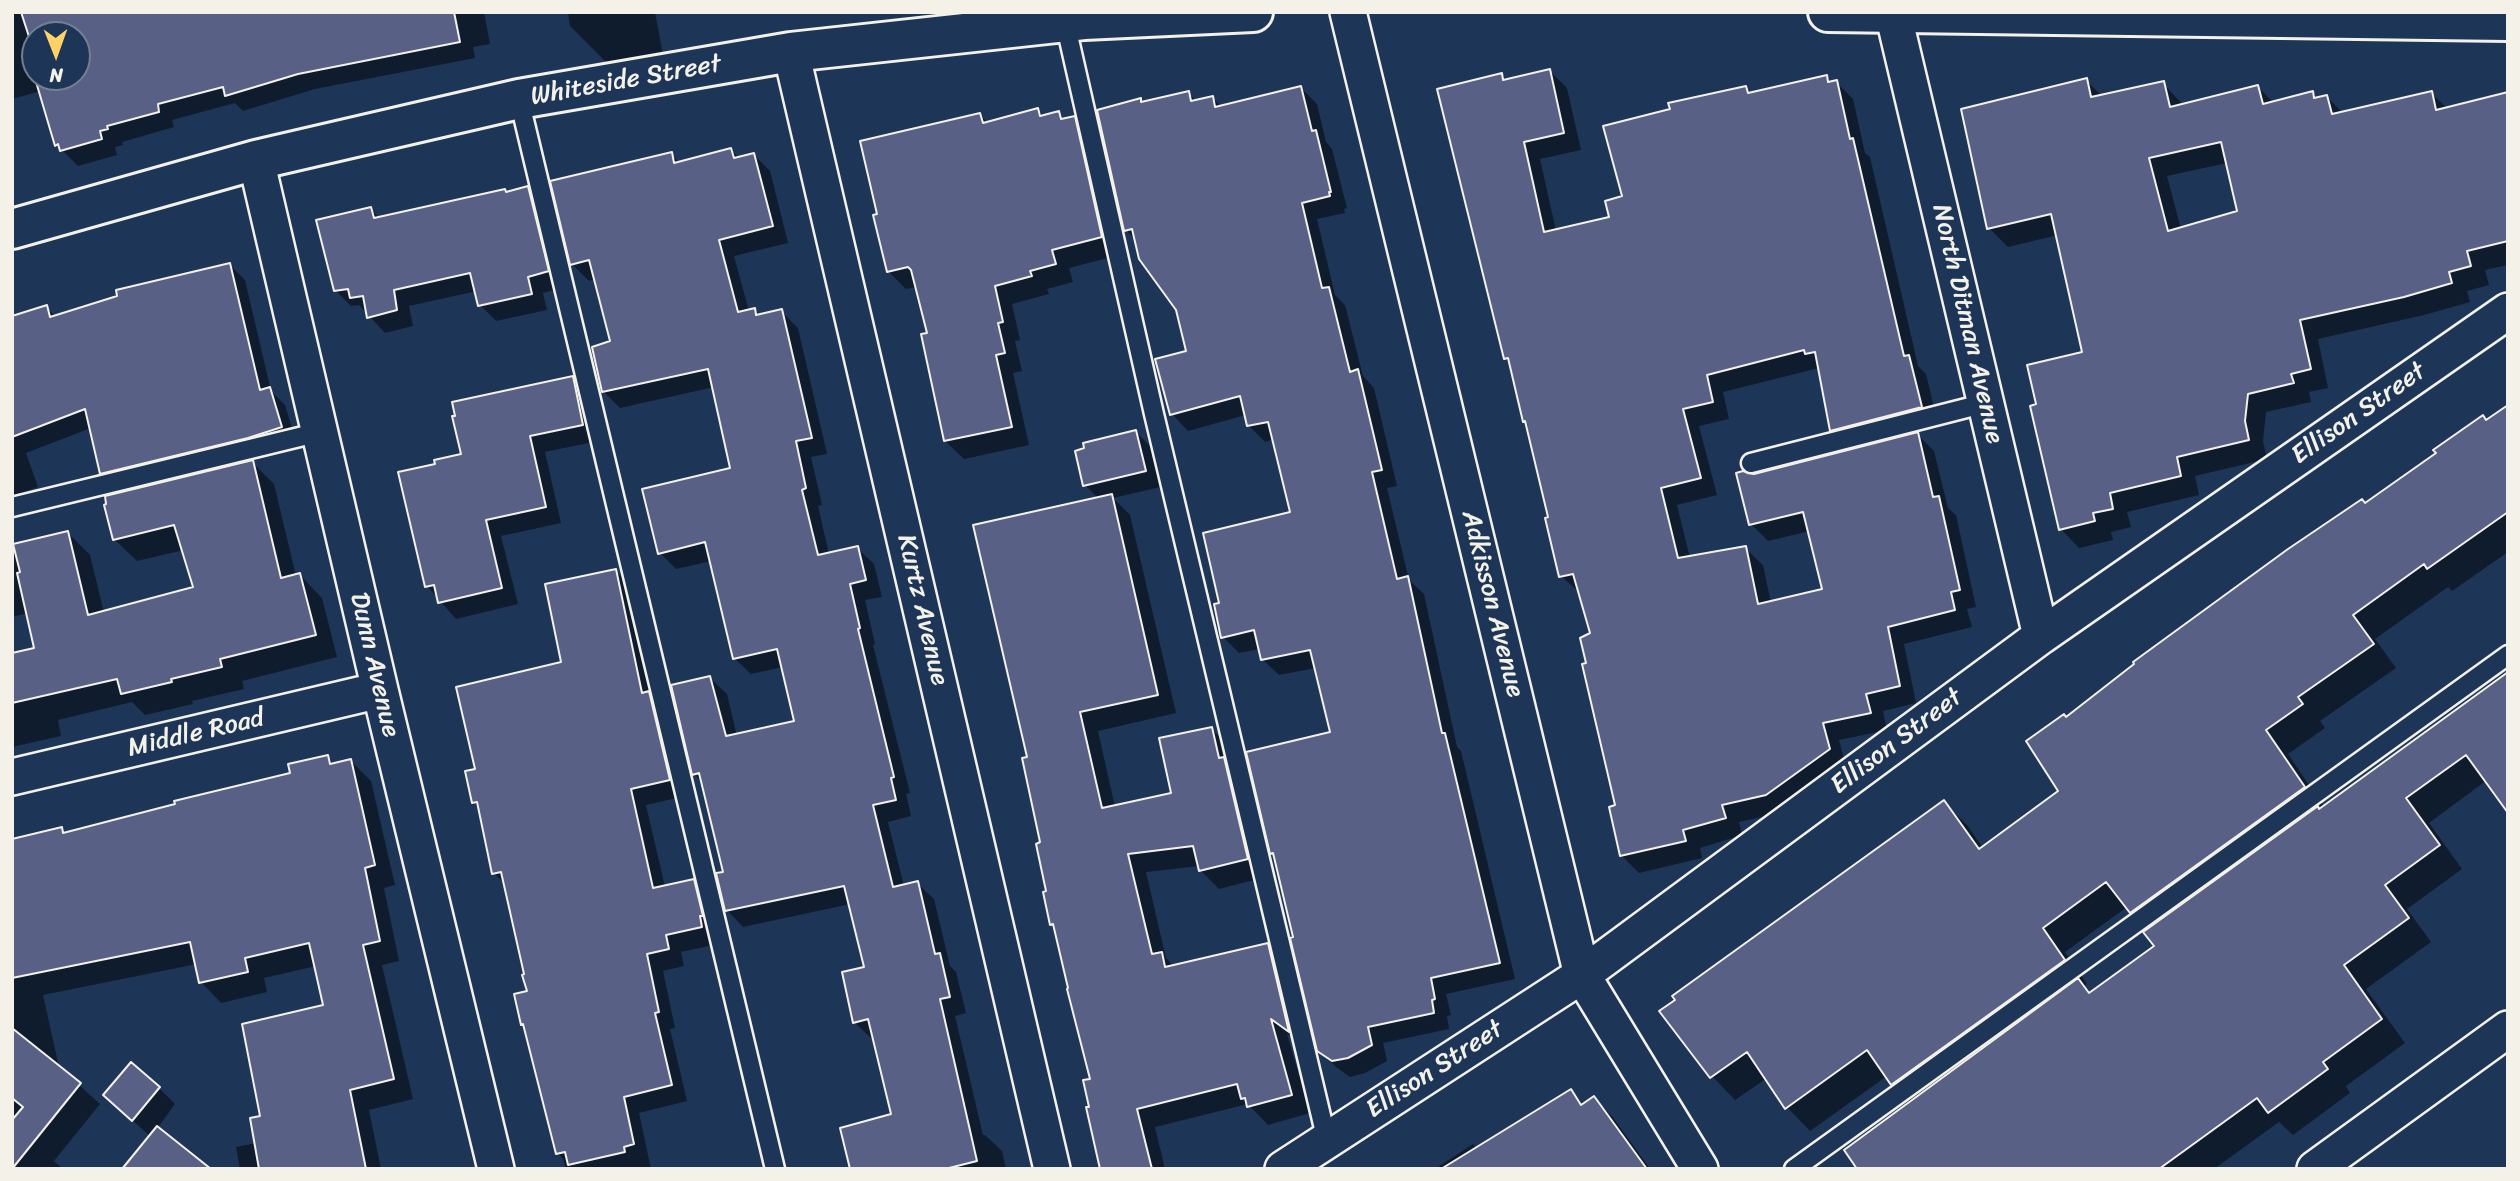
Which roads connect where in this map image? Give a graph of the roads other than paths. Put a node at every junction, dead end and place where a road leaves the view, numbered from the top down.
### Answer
1 (1253, 12) edge
2 (1348, 12) edge
3 (1828, 12) edge
4 (1893, 13) edge
5 (2508, 21) edge
6 (1065, 22) junction
7 (791, 52) junction
8 (520, 99) junction
9 (256, 160) junction
10 (12, 229) edge
11 (2508, 311) edge
12 (1986, 403) junction
13 (320, 432) junction
14 (1751, 463) dead end
15 (12, 507) edge
16 (2041, 636) junction
17 (2508, 655) edge
18 (380, 690) junction
19 (12, 777) edge
20 (1582, 975) junction
21 (2508, 1029) edge
22 (1327, 1141) junction
23 (496, 1169) edge
24 (775, 1169) edge
25 (1052, 1169) edge
26 (1283, 1169) edge
27 (1700, 1169) edge
28 (1794, 1169) edge
29 (2315, 1169) edge

1 - 6 street, Whiteside Street
2 - 20 street, Adkisson Avenue
3 - 4 street
4 - 5 street
4 - 12 street, North Ditman Avenue
6 - 7 street, Whiteside Street
6 - 22 lane
7 - 8 street, Whiteside Street
7 - 25 street, Kurtz Avenue
8 - 9 street, Whiteside Street
8 - 24 lane
9 - 10 street, Whiteside Street
9 - 13 street, Dunn Avenue
11 - 16 street, Ellison Street
12 - 14 lane
12 - 16 street, North Ditman Avenue
13 - 15 lane
13 - 18 street, Dunn Avenue
16 - 20 street, Ellison Street
17 - 28 lane
18 - 19 street, Middle Road
18 - 23 street, Dunn Avenue
20 - 22 street, Ellison Street
20 - 27 street, Adkisson Avenue
21 - 29 street
22 - 26 street, Ellison Street

